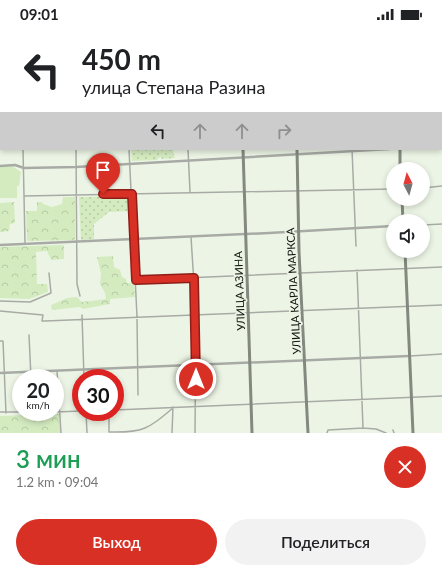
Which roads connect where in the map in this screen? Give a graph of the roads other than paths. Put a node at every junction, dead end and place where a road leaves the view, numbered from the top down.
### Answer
1 (23, 150) edge
2 (76, 150) edge
3 (129, 150) edge
4 (188, 150) edge
5 (243, 150) edge
6 (297, 150) edge
7 (352, 150) edge
8 (400, 150) edge
9 (297, 154) junction
10 (243, 157) junction
11 (188, 160) junction
12 (400, 162) edge
13 (130, 163) junction
14 (0, 166) edge
15 (76, 167) junction
16 (24, 168) junction
17 (442, 186) edge
18 (430, 187) edge
19 (386, 189) edge
20 (298, 190) junction
21 (354, 190) junction
22 (244, 191) junction
23 (190, 192) junction
24 (77, 194) junction
25 (132, 194) junction
26 (24, 196) junction
27 (442, 224) edge
28 (430, 225) edge
29 (386, 226) edge
30 (355, 228) junction
31 (299, 232) junction
32 (246, 234) junction
33 (191, 237) junction
34 (134, 239) junction
35 (78, 242) junction
36 (25, 244) junction
37 (0, 245) edge
38 (356, 246) dead end
39 (405, 258) edge
40 (442, 267) edge
41 (406, 269) junction
42 (356, 270) junction
43 (49, 273) dead end
44 (301, 273) junction
45 (247, 276) junction
46 (194, 278) junction
47 (136, 280) junction
48 (80, 296) dead end
49 (0, 301) edge
50 (442, 305) edge
51 (407, 307) junction
52 (359, 309) junction
53 (0, 311) edge
54 (303, 311) junction
55 (248, 313) junction
56 (82, 315) dead end
57 (196, 315) junction
58 (137, 317) junction
59 (81, 319) junction
60 (29, 335) dead end
61 (0, 341) edge
62 (442, 354) edge
63 (409, 356) junction
64 (361, 358) junction
65 (306, 361) junction
66 (250, 363) junction
67 (196, 365) junction
68 (139, 367) junction
69 (30, 369) edge
70 (84, 369) joint
71 (12, 372) edge
72 (2, 373) edge
73 (138, 394) dead end
74 (442, 396) edge
75 (411, 398) junction
76 (363, 400) junction
77 (307, 402) junction
78 (251, 405) junction
79 (196, 407) junction
80 (173, 408) junction
81 (124, 410) edge
82 (0, 412) edge
83 (6, 413) junction
84 (12, 413) edge
85 (60, 421) edge
86 (86, 421) edge
87 (109, 421) edge
88 (363, 428) junction
89 (393, 430) dead end
90 (61, 433) edge
91 (87, 433) edge
92 (122, 433) edge
93 (172, 433) edge
94 (195, 433) edge
95 (252, 433) edge
96 (309, 433) edge
97 (327, 433) edge
98 (386, 433) edge
99 (394, 433) edge
100 (413, 433) edge

1 - 16 street
2 - 15 street
3 - 13 street
4 - 11 street
5 - 10 main road, УЛИЦА АЗИНА
6 - 9 main road, УЛИЦА КАРЛА МАРКСА
7 - 9 street
7 - 21 street
8 - 12 main road
9 - 10 street
9 - 20 main road, УЛИЦА КАРЛА МАРКСА
10 - 11 street
10 - 22 main road, УЛИЦА АЗИНА
11 - 13 street
11 - 23 street
13 - 15 street
13 - 25 street
14 - 16 street
15 - 16 street
15 - 24 street
16 - 26 street
17 - 18 street
19 - 21 street
20 - 21 street
20 - 22 street
20 - 31 main road, УЛИЦА КАРЛА МАРКСА
21 - 30 street
22 - 23 street
22 - 32 main road, УЛИЦА АЗИНА
23 - 25 street
24 - 25 street
24 - 26 street
24 - 35 street
25 - 34 street
26 - 36 street
27 - 28 street
29 - 30 street
30 - 31 street
30 - 38 street
31 - 32 street
31 - 44 main road, УЛИЦА КАРЛА МАРКСА
32 - 33 street
32 - 45 main road, УЛИЦА АЗИНА
33 - 34 street
33 - 46 street
34 - 35 street
34 - 47 street
35 - 36 street
35 - 48 street
36 - 37 street
39 - 41 main road
40 - 41 street
41 - 42 street
41 - 51 main road
42 - 44 street
42 - 52 street
43 - 49 street
44 - 45 street
44 - 54 main road, УЛИЦА КАРЛА МАРКСА
45 - 46 street
45 - 55 main road, УЛИЦА АЗИНА
46 - 47 street
46 - 57 street
47 - 58 street
50 - 51 street
51 - 52 street
51 - 63 main road
52 - 54 street
52 - 64 street
53 - 59 street
54 - 55 street
54 - 65 main road, УЛИЦА КАРЛА МАРКСА
55 - 57 street
55 - 66 main road, УЛИЦА АЗИНА
56 - 59 street
57 - 58 street
57 - 67 street
58 - 59 street
58 - 68 street
59 - 70 street
60 - 69 street
61 - 72 street
62 - 63 street
63 - 64 street
63 - 75 main road
64 - 65 street
64 - 76 street
65 - 66 street
65 - 77 main road, УЛИЦА КАРЛА МАРКСА
66 - 67 street
66 - 78 main road, УЛИЦА АЗИНА
67 - 68 street
67 - 79 street
68 - 70 street
68 - 73 street
71 - 72 street
72 - 83 street
74 - 75 street
75 - 76 street
75 - 100 main road
76 - 77 street
76 - 88 street
77 - 78 street
77 - 96 main road, УЛИЦА КАРЛА МАРКСА
78 - 79 street
78 - 95 main road, УЛИЦА АЗИНА
79 - 80 street
79 - 94 street
80 - 81 street
80 - 92 street
80 - 93 street
82 - 83 street
83 - 84 street
85 - 90 street
86 - 91 street
87 - 92 street
88 - 97 street
88 - 98 street
89 - 99 street

